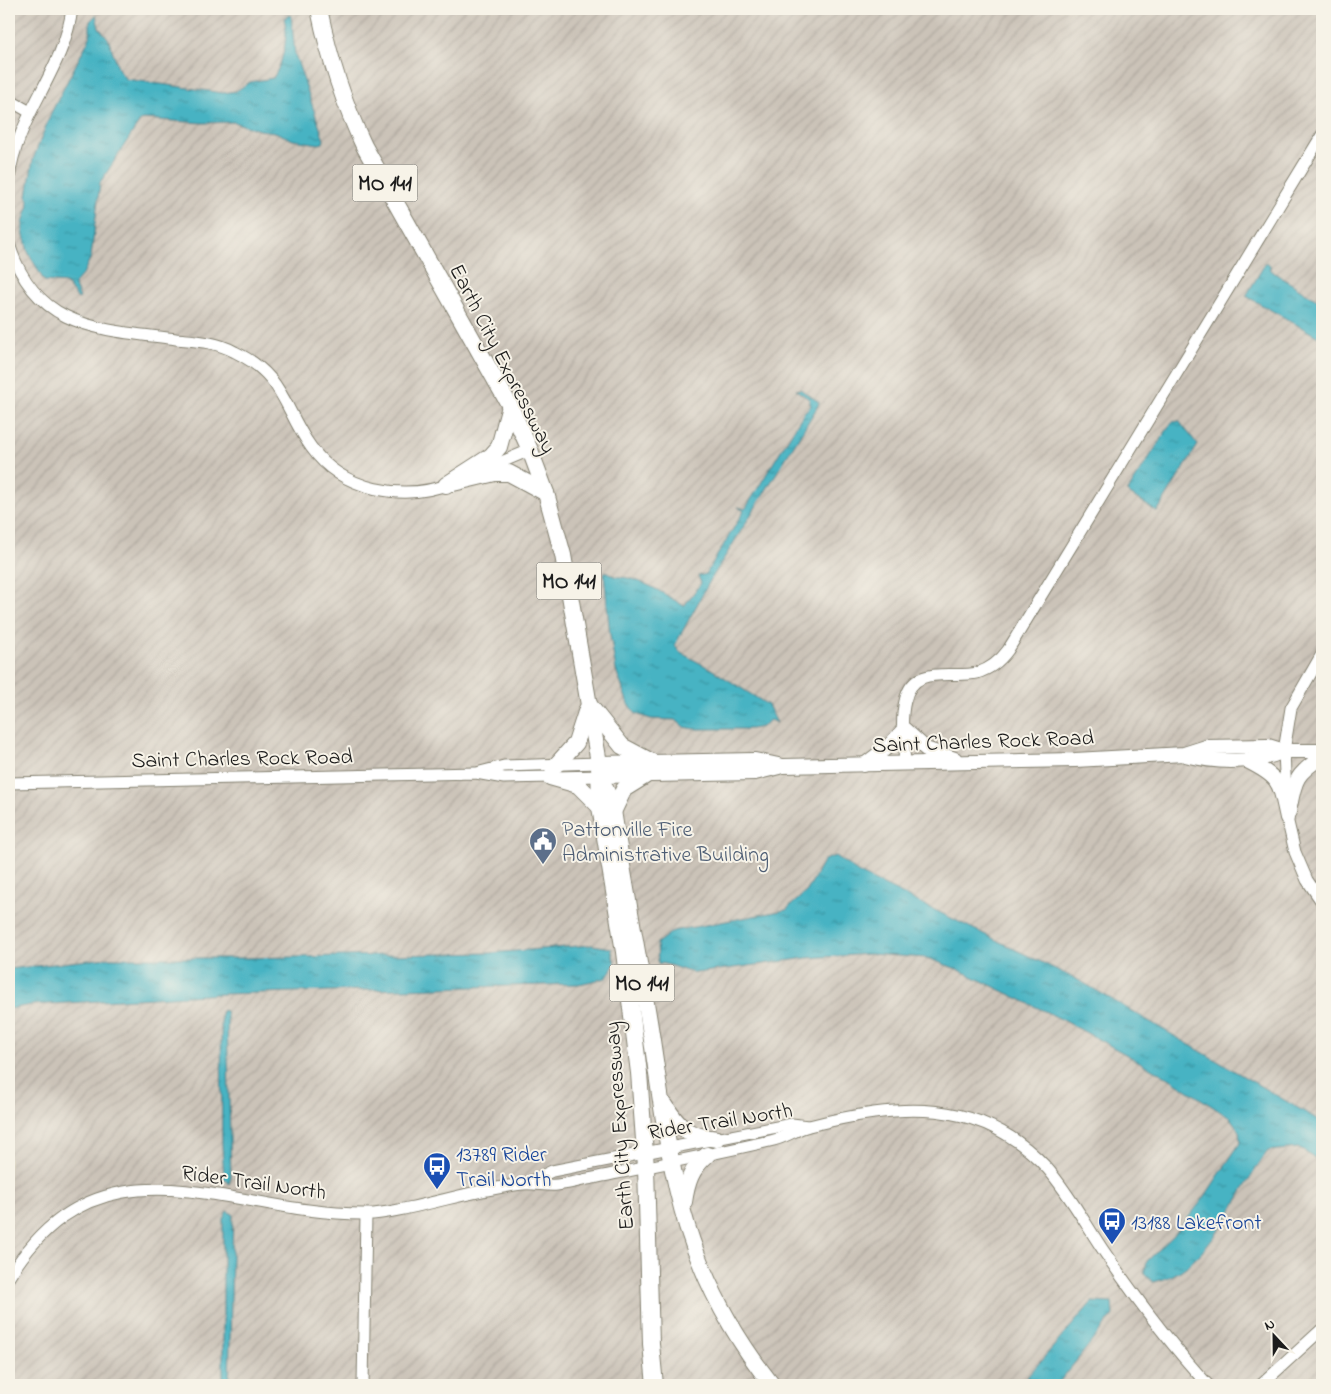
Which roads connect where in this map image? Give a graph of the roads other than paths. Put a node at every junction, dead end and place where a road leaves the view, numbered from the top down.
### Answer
1 (72, 9) edge
2 (319, 9) edge
3 (9, 100) edge
4 (30, 112) junction
5 (1322, 135) edge
6 (9, 179) edge
7 (9, 244) edge
8 (510, 406) junction
9 (530, 450) junction
10 (446, 485) junction
11 (546, 493) junction
12 (1322, 654) edge
13 (589, 705) junction
14 (904, 729) junction
15 (1284, 751) junction
16 (1322, 751) edge
17 (1184, 754) junction
18 (1322, 757) edge
19 (1244, 759) junction
20 (963, 762) junction
21 (905, 764) junction
22 (864, 765) junction
23 (648, 769) junction
24 (600, 770) junction
25 (553, 771) junction
26 (9, 783) edge
27 (606, 809) junction
28 (1288, 818) junction
29 (1322, 902) edge
30 (662, 1100) junction
31 (808, 1126) junction
32 (717, 1139) junction
33 (671, 1155) junction
34 (706, 1155) junction
35 (645, 1160) junction
36 (683, 1212) junction
37 (366, 1214) junction
38 (9, 1277) edge
39 (1321, 1330) edge
40 (363, 1385) edge
41 (655, 1385) edge
42 (772, 1385) edge
43 (1208, 1385) edge
44 (1261, 1385) edge

1 - 4 street
2 - 8 highway, Earth City Expressway / MO 141
3 - 4 street
4 - 6 street
5 - 14 street
7 - 10 street
8 - 9 highway, Earth City Expressway / MO 141
8 - 10 highway
9 - 10 street
9 - 11 highway, Earth City Expressway / MO 141
10 - 11 highway
11 - 13 highway, Earth City Expressway / MO 141
12 - 15 street
13 - 23 highway
13 - 24 highway, Earth City Expressway / MO 141
13 - 25 highway
14 - 20 main road
14 - 21 street
14 - 22 main road
15 - 16 main road, Saint Charles Rock Road
15 - 17 main road, Saint Charles Rock Road
15 - 19 main road, Saint Charles Rock Road
15 - 28 street
17 - 19 main road, Saint Charles Rock Road
17 - 20 main road, Saint Charles Rock Road
18 - 28 main road
19 - 28 main road
20 - 21 main road, Saint Charles Rock Road
21 - 22 main road, Saint Charles Rock Road
22 - 23 main road, Saint Charles Rock Road
23 - 24 main road, Saint Charles Rock Road
23 - 27 highway
24 - 25 street, Saint Charles Rock Road
24 - 27 highway, Earth City Expressway / MO 141
25 - 26 street, Saint Charles Rock Road
25 - 27 highway
27 - 30 highway, Earth City Expressway / MO 141
27 - 35 highway, Earth City Expressway / MO 141
28 - 29 street
30 - 32 highway
30 - 33 highway, Earth City Expressway / MO 141
31 - 32 street, Rider Trail North
31 - 34 street, Rider Trail North
31 - 43 street, Rider Trail North
32 - 33 street, Rider Trail North
33 - 34 street, Rider Trail North
33 - 35 street, Rider Trail North
33 - 36 highway, Earth City Expressway / MO 141
34 - 36 highway
35 - 37 street, Rider Trail North
35 - 41 highway, Earth City Expressway / MO 141
36 - 42 highway, Earth City Expressway / MO 141
37 - 38 street, Rider Trail North
37 - 40 street
39 - 44 street

